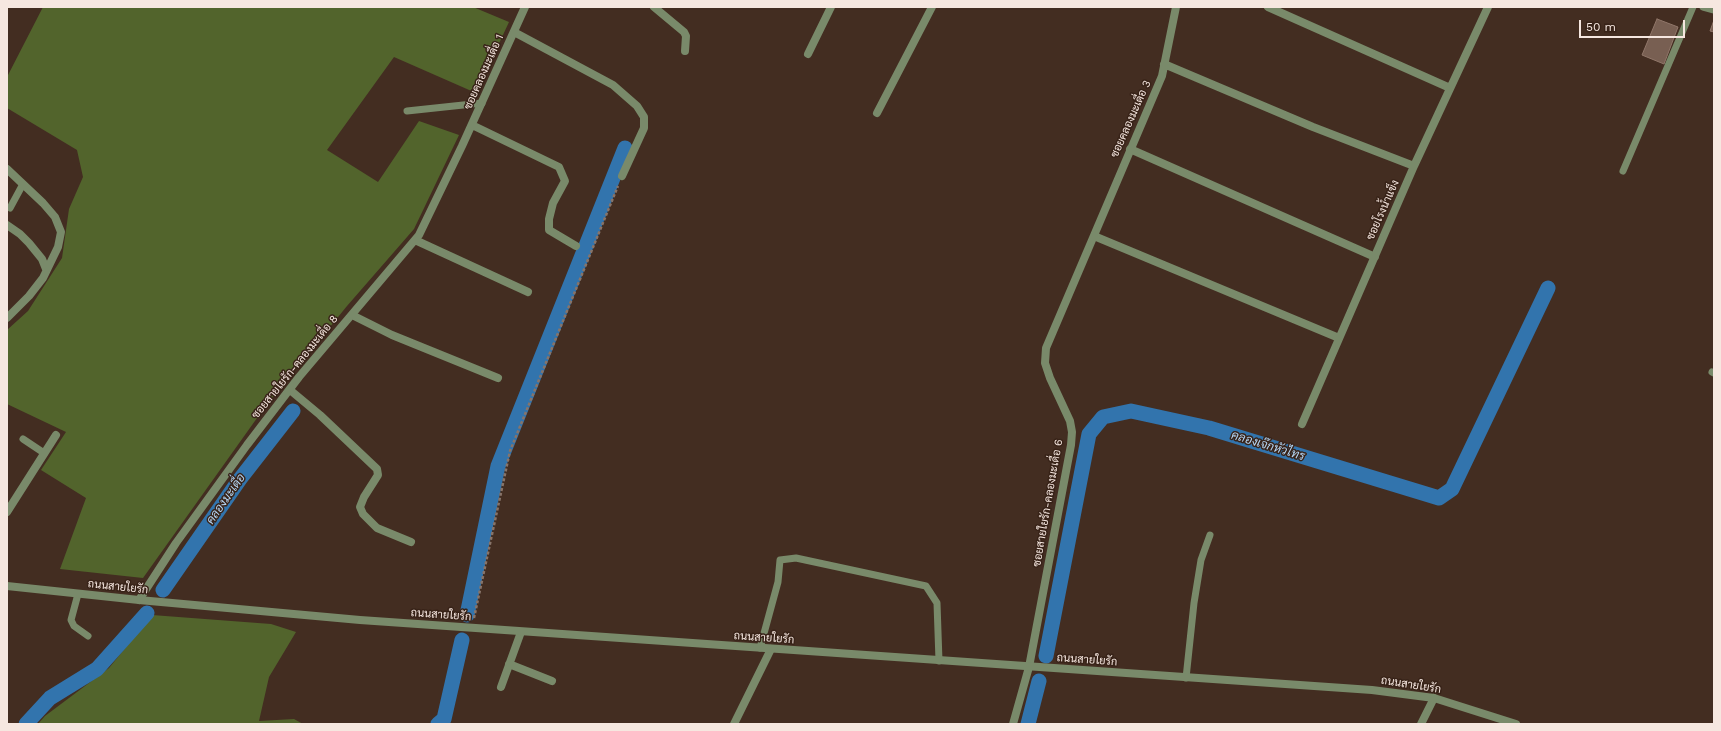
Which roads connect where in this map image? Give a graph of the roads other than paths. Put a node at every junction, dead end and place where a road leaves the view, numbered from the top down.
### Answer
1 (525, 7) edge
2 (654, 7) edge
3 (831, 7) edge
4 (932, 7) edge
5 (1176, 7) edge
6 (1268, 7) edge
7 (1488, 7) edge
8 (1693, 7) edge
9 (1703, 7) edge
10 (1714, 10) edge
11 (514, 32) junction
12 (685, 51) dead end
13 (808, 54) dead end
14 (1164, 64) junction
15 (1450, 88) junction
16 (482, 103) junction
17 (407, 111) dead end
18 (877, 113) dead end
19 (472, 125) junction
20 (462, 146) joint
21 (1130, 149) junction
22 (1414, 166) junction
23 (7, 169) edge
24 (1623, 171) dead end
25 (622, 176) road end
26 (23, 184) junction
27 (10, 208) dead end
28 (7, 225) edge
29 (1094, 236) junction
30 (415, 240) junction
31 (576, 246) dead end
32 (1374, 257) junction
33 (46, 269) junction
34 (528, 292) dead end
35 (352, 315) junction
36 (7, 318) edge
37 (1339, 338) junction
38 (498, 378) dead end
39 (290, 390) junction
40 (1302, 424) dead end
41 (56, 435) dead end
42 (23, 439) dead end
43 (44, 453) junction
44 (7, 512) edge
45 (1210, 535) dead end
46 (411, 542) dead end
47 (7, 586) edge
48 (78, 594) junction
49 (139, 600) junction
50 (521, 632) junction
51 (88, 636) dead end
52 (760, 648) junction
53 (772, 649) junction
54 (940, 661) junction
55 (509, 664) junction
56 (1029, 667) junction
57 (1186, 678) junction
58 (552, 681) dead end
59 (501, 687) dead end
60 (1434, 698) junction
61 (734, 724) edge
62 (1013, 724) edge
63 (1421, 724) edge
64 (1516, 724) edge

1 - 11 street, ซอยคลองมะเดื่อ 1
2 - 12 street
3 - 13 street
4 - 18 street
5 - 14 street, ซอยคลองมะเดื่อ 3
6 - 15 street
7 - 15 street, ซอยโรงน้ำแข็ง
8 - 24 lane
9 - 10 lane
11 - 16 street, ซอยคลองมะเดื่อ 1
11 - 25 street
14 - 21 street, ซอยคลองมะเดื่อ 3
14 - 22 street
15 - 22 street, ซอยโรงน้ำแข็ง
16 - 17 lane
16 - 19 street, ซอยคลองมะเดื่อ 1
19 - 20 street, ซอยคลองมะเดื่อ 1
19 - 31 street
20 - 30 street, ซอยสายใยรัก-คลองมะเดื่อ 8
21 - 29 street, ซอยคลองมะเดื่อ 3
21 - 32 street
22 - 32 street, ซอยโรงน้ำแข็ง
23 - 26 street
26 - 27 lane
26 - 33 street
28 - 33 street
29 - 37 street
29 - 56 street, ซอยสายใยรัก-คลองมะเดื่อ 6
30 - 34 street
30 - 35 street, ซอยสายใยรัก-คลองมะเดื่อ 8
32 - 37 street, ซอยโรงน้ำแข็ง
33 - 36 street
35 - 38 street
35 - 39 street, ซอยสายใยรัก-คลองมะเดื่อ 8
37 - 40 street, ซอยโรงน้ำแข็ง
39 - 46 street
39 - 49 street, ซอยสายใยรัก-คลองมะเดื่อ 8
41 - 43 street
42 - 43 lane
43 - 44 street
45 - 57 lane
47 - 48 street, ถนนสายใยรัก
48 - 49 street, ถนนสายใยรัก
48 - 51 lane
49 - 50 street, ถนนสายใยรัก
50 - 52 street, ถนนสายใยรัก
50 - 55 street
52 - 53 street, ถนนสายใยรัก
52 - 54 lane
53 - 54 street, ถนนสายใยรัก
53 - 61 street
54 - 56 street, ถนนสายใยรัก
55 - 58 street
55 - 59 street
56 - 57 street, ถนนสายใยรัก
56 - 62 street, ซอยสายใยรัก-คลองมะเดื่อ 6
57 - 60 street, ถนนสายใยรัก
60 - 63 street
60 - 64 street, ถนนสายใยรัก

